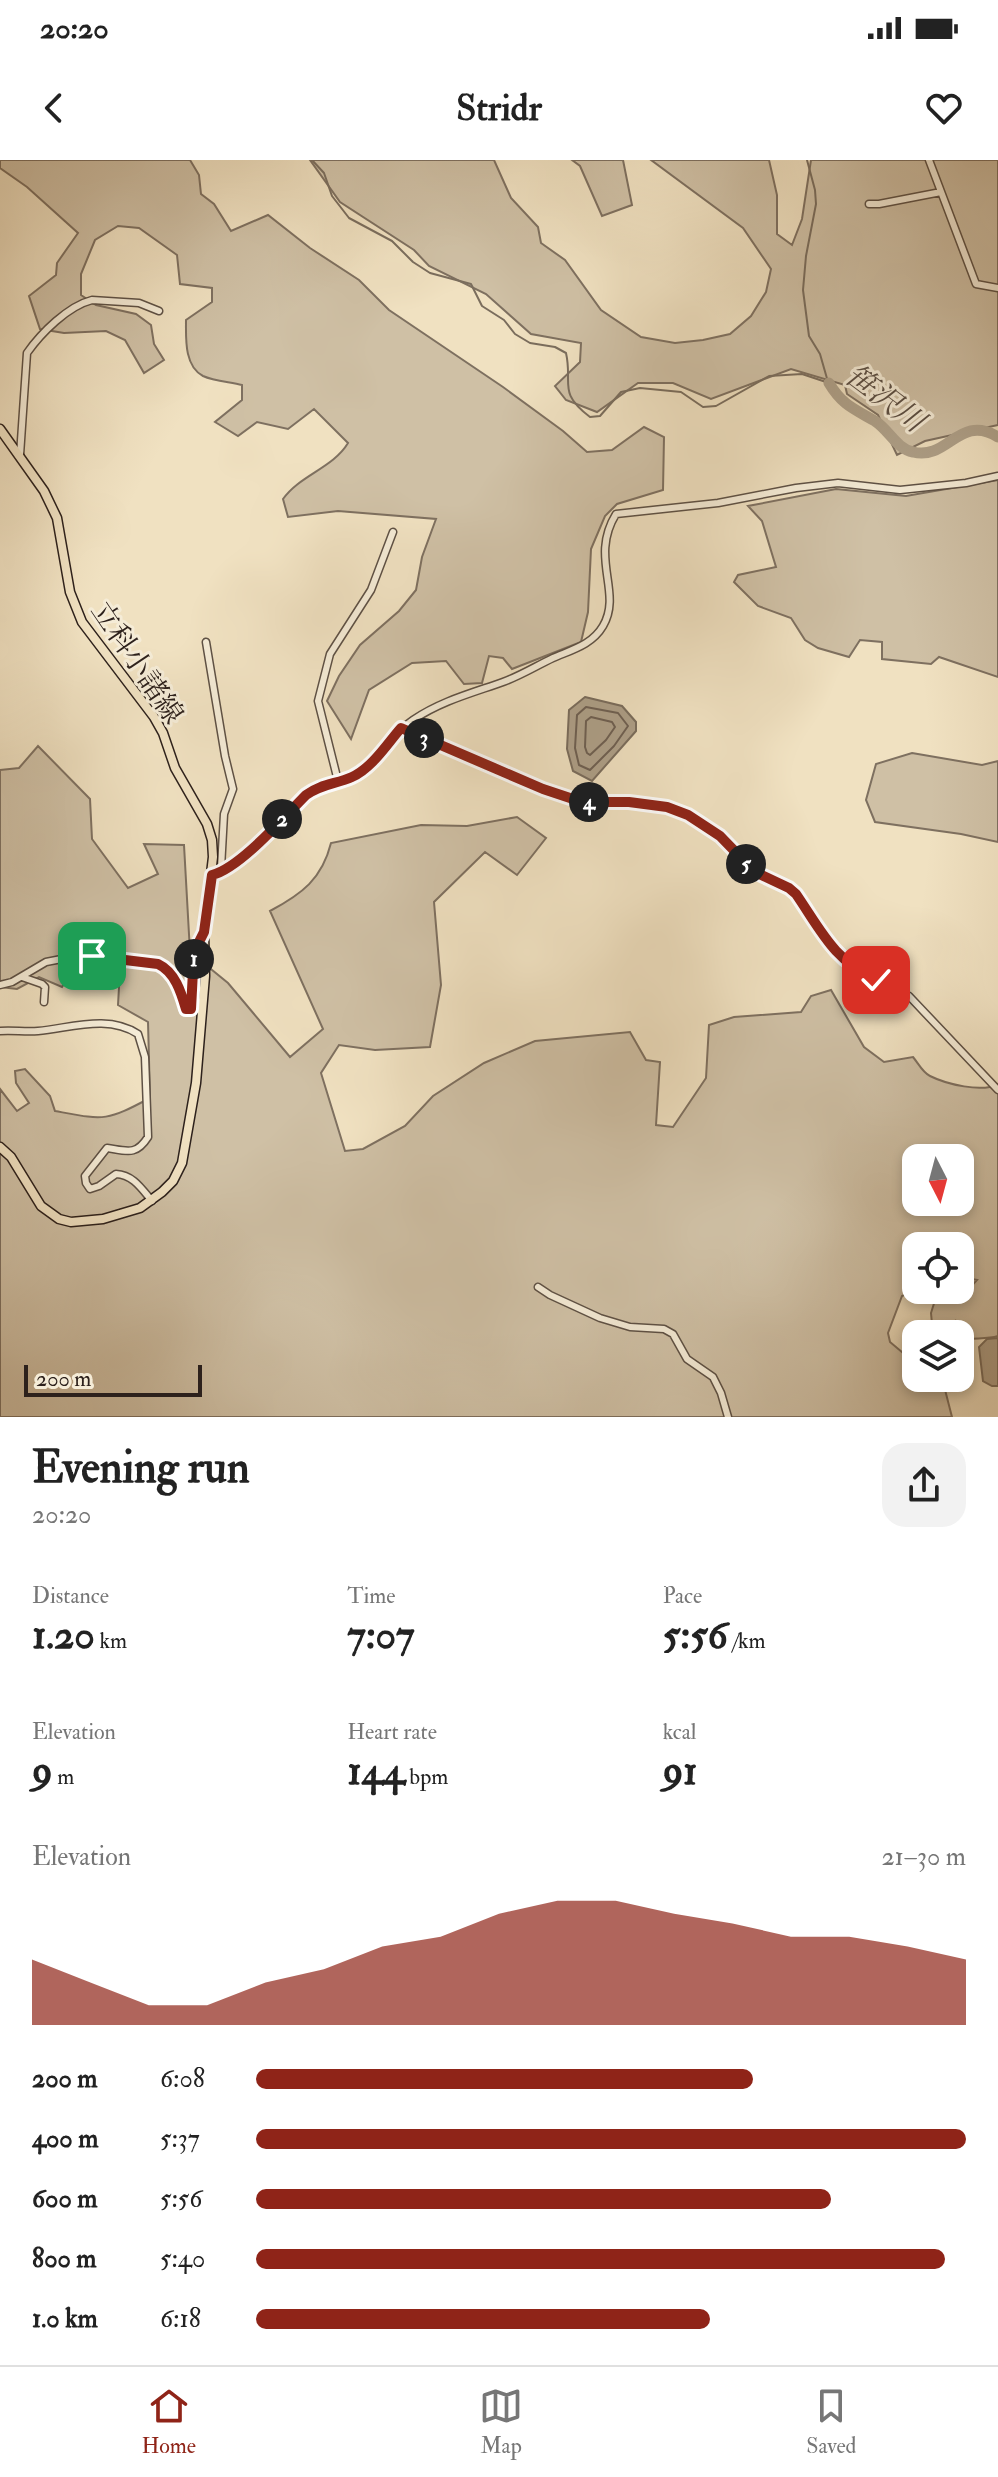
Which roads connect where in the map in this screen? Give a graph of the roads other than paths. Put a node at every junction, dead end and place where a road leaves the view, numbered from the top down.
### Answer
1 (929, 160) edge
2 (941, 192) junction
3 (869, 204) dead end
4 (998, 288) edge
5 (159, 311) dead end
6 (0, 429) edge
7 (20, 455) junction
8 (998, 476) edge
9 (393, 532) dead end
10 (206, 642) dead end
11 (401, 728) junction
12 (338, 781) junction
13 (212, 875) junction
14 (204, 932) junction
15 (21, 977) junction
16 (0, 985) edge
17 (44, 1002) dead end
18 (0, 1031) edge
19 (998, 1090) edge
20 (0, 1147) edge
21 (152, 1201) junction
22 (538, 1287) dead end
23 (728, 1417) edge

1 - 2 street
2 - 3 street
2 - 4 street
5 - 7 street
6 - 7 main road, 立科小諸線
7 - 13 main road, 立科小諸線
8 - 11 street
9 - 12 street
10 - 13 street
11 - 12 street
11 - 19 street
12 - 13 street
13 - 14 main road, 立科小諸線
14 - 15 street
14 - 21 main road, 立科小諸線
15 - 16 street
15 - 17 street
18 - 21 street
20 - 21 main road, 立科小諸線
22 - 23 street

